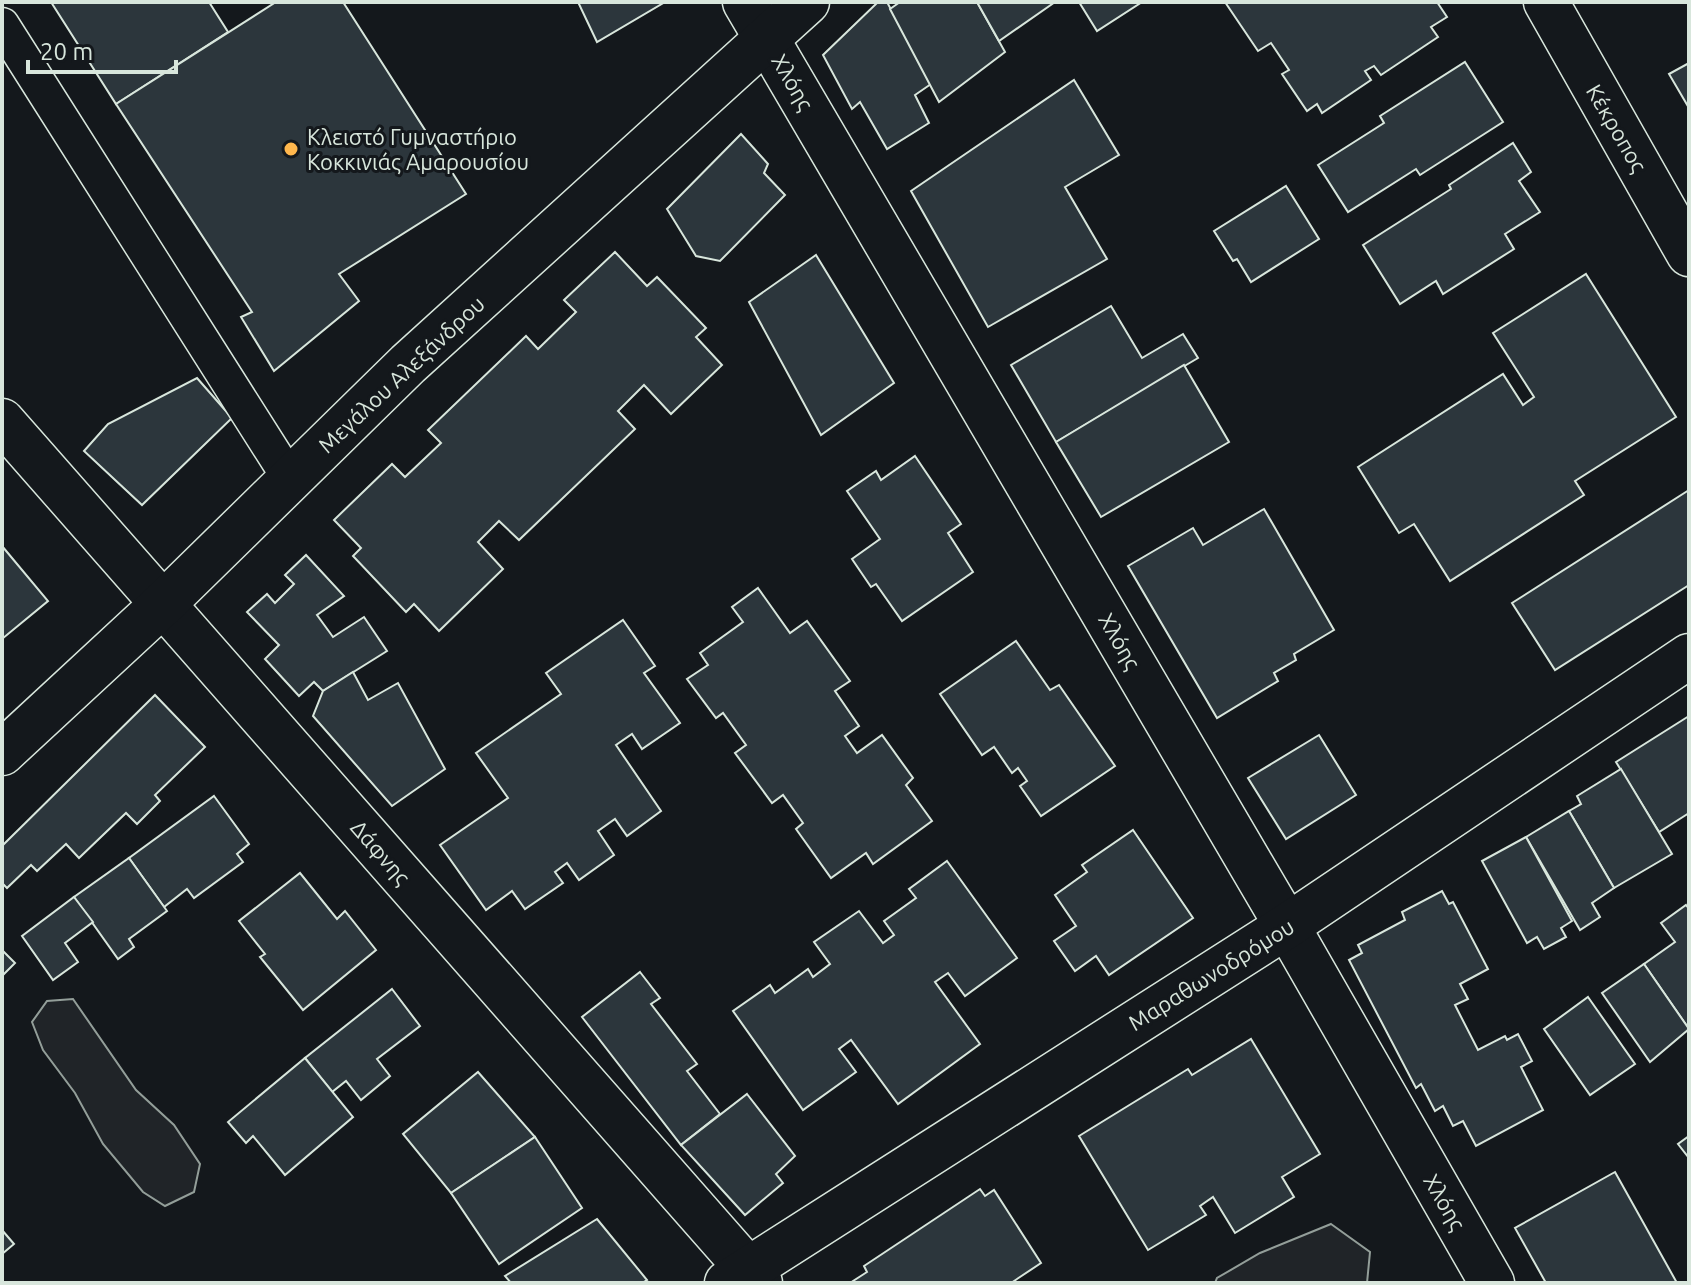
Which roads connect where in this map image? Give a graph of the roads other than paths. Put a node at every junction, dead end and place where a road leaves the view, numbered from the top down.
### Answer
1 (745, 2) edge
2 (807, 2) edge
3 (1546, 2) edge
4 (2, 25) edge
5 (768, 39) junction
6 (1689, 254) edge
7 (2, 421) edge
8 (290, 479) junction
9 (163, 604) junction
10 (1689, 656) edge
11 (2, 753) edge
12 (1287, 926) junction
13 (744, 1278) edge
14 (1492, 1283) edge

1 - 5 street, Χλόης
2 - 5 street, Μεγάλου Αλεξάνδρου
3 - 6 street, Κέκροπος
4 - 8 street
5 - 8 street, Μεγάλου Αλεξάνδρου
5 - 12 street, Χλόης
7 - 9 street, Δάφνης
8 - 9 street, Μεγάλου Αλεξάνδρου
9 - 11 street, Μεγάλου Αλεξάνδρου
9 - 13 street, Δάφνης
10 - 12 street, Μαραθωνοδρόμου
12 - 13 street, Μαραθωνοδρόμου
12 - 14 street, Χλόης

